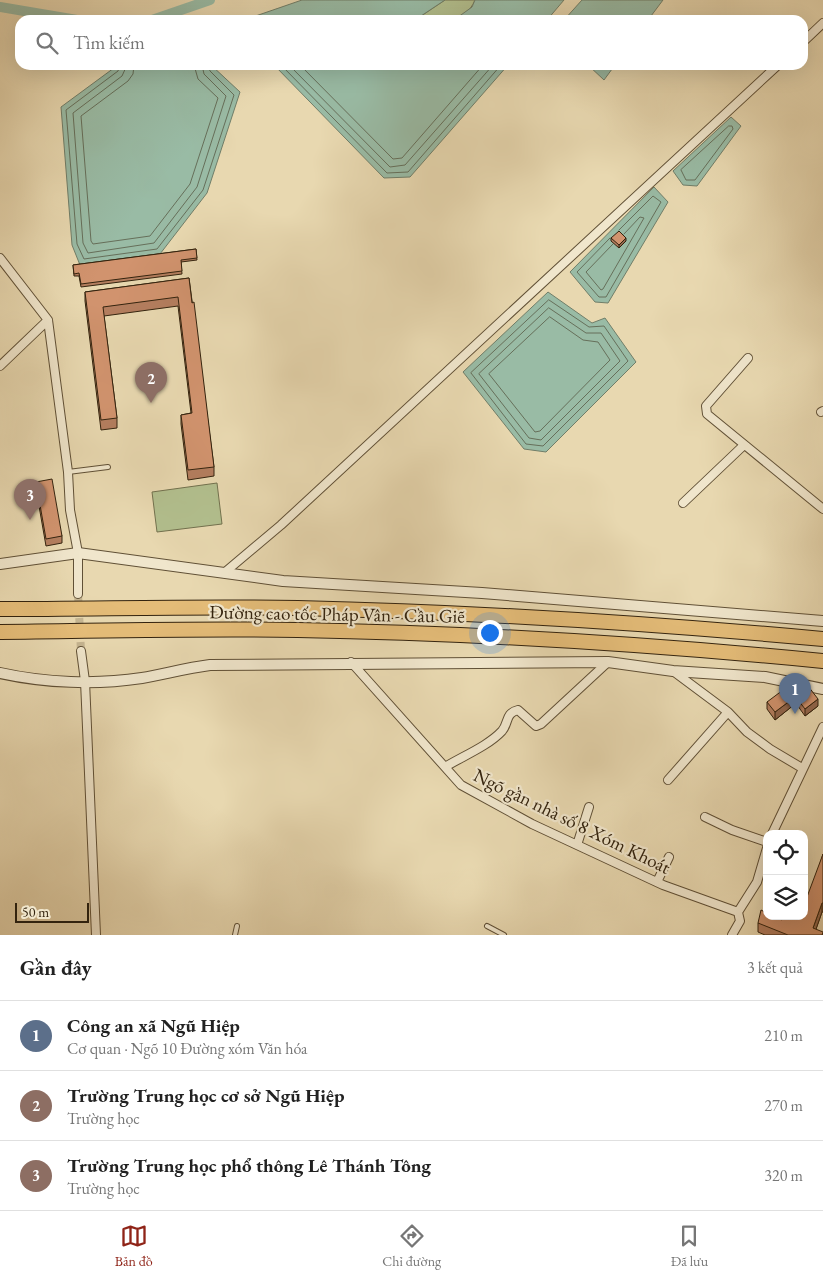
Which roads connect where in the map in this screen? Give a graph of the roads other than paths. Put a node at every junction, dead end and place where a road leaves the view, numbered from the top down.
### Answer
1 (823, 24) edge
2 (808, 38) edge
3 (773, 70) edge
4 (0, 258) edge
5 (48, 320) junction
6 (748, 358) dead end
7 (0, 366) edge
8 (744, 445) junction
9 (108, 467) dead end
10 (68, 472) junction
11 (683, 503) dead end
12 (823, 509) edge
13 (78, 553) junction
14 (0, 564) edge
15 (224, 573) junction
16 (78, 594) tunnel mouth
17 (0, 609) edge
18 (823, 621) edge
19 (0, 632) edge
20 (823, 639) edge
21 (81, 651) tunnel mouth
22 (823, 661) edge
23 (351, 662) junction
24 (608, 662) junction
25 (673, 672) junction
26 (0, 673) edge
27 (85, 681) junction
28 (823, 689) edge
29 (728, 712) junction
30 (823, 727) edge
31 (445, 767) junction
32 (802, 768) junction
33 (668, 780) dead end
34 (589, 807) dead end
35 (706, 817) dead end
36 (774, 830) edge
37 (763, 841) edge
38 (577, 845) junction
39 (668, 857) dead end
40 (763, 860) edge
41 (657, 882) junction
42 (738, 912) junction
43 (237, 926) dead end
44 (487, 926) dead end
45 (96, 935) edge
46 (235, 935) edge
47 (504, 935) edge
48 (732, 935) edge

1 - 2 street
3 - 15 street
4 - 5 street
5 - 7 street
5 - 10 street
6 - 8 street
8 - 11 street
8 - 12 street
9 - 10 lane
10 - 13 street
13 - 14 street
13 - 15 street
13 - 16 street
15 - 18 street
17 - 20 highway, Đường cao tốc Pháp Vân - Cầu Giẽ
19 - 22 highway, Đường cao tốc Pháp Vân - Cầu Giẽ
21 - 27 street
23 - 24 street
23 - 27 street
23 - 31 street, Ngõ gần nhà số 8 Xóm Khoát
24 - 25 street
24 - 31 street
25 - 28 street
25 - 29 street
26 - 27 street
27 - 45 street
29 - 32 street
29 - 33 street
30 - 32 street
31 - 38 street, Ngõ gần nhà số 8 Xóm Khoát
32 - 36 street
34 - 38 street
35 - 37 street
38 - 41 street, Ngõ gần nhà số 8 Xóm Khoát
39 - 41 street
40 - 42 street
41 - 42 street, Ngõ gần nhà số 8 Xóm Khoát
42 - 48 street
43 - 46 lane
44 - 47 lane

